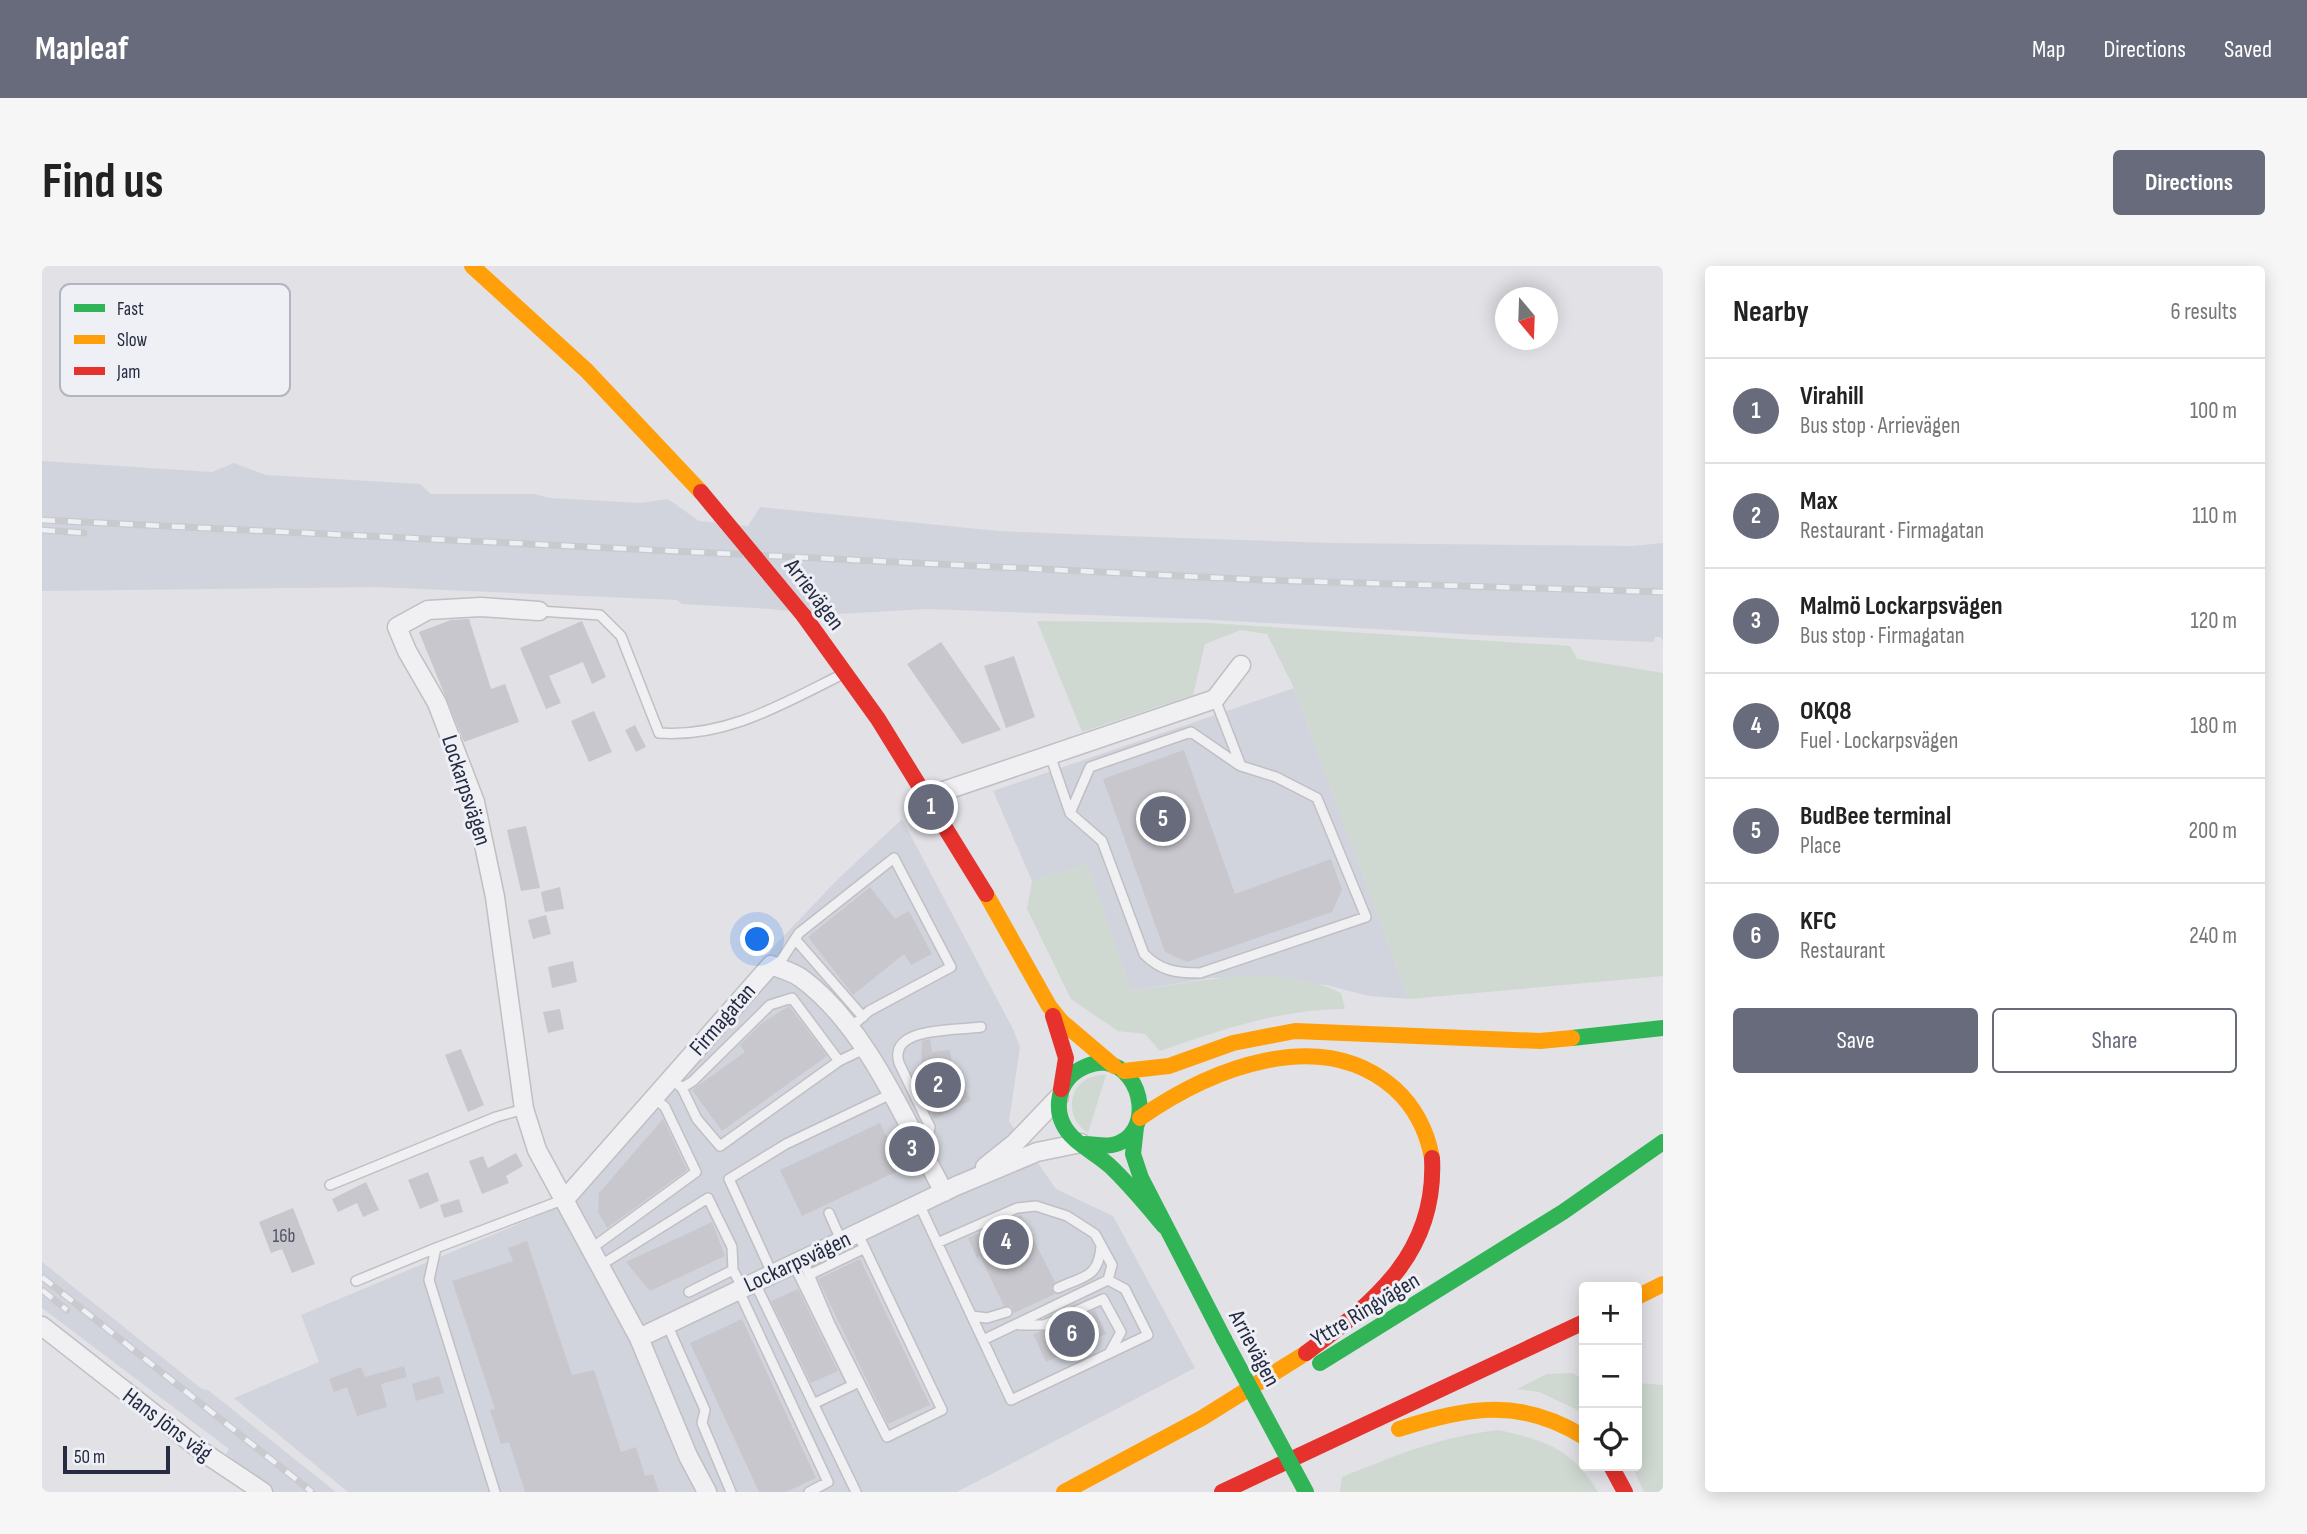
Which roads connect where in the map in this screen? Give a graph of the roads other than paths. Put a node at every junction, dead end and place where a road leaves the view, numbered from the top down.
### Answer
1 (472, 266) edge
2 (539, 611) joint
3 (1241, 665) dead end
4 (845, 673) junction
5 (1215, 699) junction
6 (1050, 755) junction
7 (1241, 765) junction
8 (926, 797) junction
9 (1070, 813) junction
10 (795, 939) junction
11 (777, 967) junction
12 (1049, 1006) junction
13 (863, 1017) junction
14 (981, 1027) dead end
15 (1663, 1028) edge
16 (849, 1029) junction
17 (864, 1049) junction
18 (839, 1061) junction
19 (1119, 1068) junction
20 (676, 1083) junction
21 (1060, 1093) junction
22 (891, 1094) junction
23 (653, 1097) junction
24 (524, 1109) junction
25 (1138, 1123) junction
26 (916, 1142) junction
27 (1663, 1142) edge
28 (1083, 1144) junction
29 (330, 1185) dead end
30 (950, 1189) junction
31 (565, 1199) junction
32 (919, 1204) junction
33 (829, 1213) dead end
34 (1164, 1226) junction
35 (854, 1240) junction
36 (937, 1243) junction
37 (1101, 1246) junction
38 (436, 1248) junction
39 (592, 1248) junction
40 (601, 1265) junction
41 (801, 1265) junction
42 (733, 1270) junction
43 (772, 1273) junction
44 (1108, 1280) junction
45 (356, 1281) dead end
46 (1663, 1284) edge
47 (745, 1286) junction
48 (1058, 1288) dead end
49 (689, 1292) dead end
50 (1642, 1294) edge
51 (1007, 1312) dead end
52 (972, 1316) junction
53 (667, 1324) junction
54 (1579, 1324) edge
55 (1016, 1325) junction
56 (42, 1326) edge
57 (639, 1338) junction
58 (983, 1340) junction
59 (1109, 1354) junction
60 (813, 1404) junction
61 (1579, 1434) edge
62 (1614, 1471) edge
63 (263, 1492) edge
64 (495, 1492) edge
65 (707, 1492) edge
66 (731, 1492) edge
67 (809, 1492) edge
68 (856, 1492) edge
69 (1064, 1492) edge
70 (1079, 1492) edge
71 (1222, 1492) edge
72 (1253, 1492) edge
73 (1306, 1492) edge
74 (1625, 1492) edge

1 - 4 main road, Arrievägen, bridge
2 - 4 lane
2 - 24 street, Lockarpsvägen
3 - 5 street
4 - 8 main road, Arrievägen
5 - 6 street
5 - 7 lane
6 - 8 street
6 - 9 lane
7 - 9 lane
7 - 9 lane
8 - 12 main road, Arrievägen
10 - 11 lane
10 - 13 lane
10 - 13 lane
11 - 16 street, Firmagatan
11 - 20 street, Firmagatan
12 - 19 main road, Arrievägen
12 - 21 main road, Arrievägen
13 - 16 lane
14 - 26 lane
15 - 19 main road
16 - 17 street, Firmagatan
17 - 18 lane
17 - 22 street, Firmagatan
18 - 20 lane
18 - 20 lane
19 - 21 main road
19 - 25 main road
20 - 23 street, Firmagatan
21 - 28 main road
21 - 30 street, Lockarpsvägen
22 - 26 street, Firmagatan
22 - 43 lane
23 - 31 street, Firmagatan
23 - 39 lane
24 - 29 lane
24 - 31 street, Lockarpsvägen
25 - 28 main road
25 - 34 main road, Arrievägen
25 - 69 main road
26 - 30 street, Firmagatan
27 - 70 main road, Yttre Ringvägen
28 - 30 street, Lockarpsvägen
28 - 34 main road, Arrievägen
30 - 32 street, Lockarpsvägen
31 - 38 lane
31 - 39 street, Lockarpsvägen
32 - 35 street, Lockarpsvägen
32 - 36 lane
33 - 35 lane
34 - 73 main road, Arrievägen, bridge
35 - 41 street, Lockarpsvägen
35 - 41 lane
35 - 41 lane
36 - 37 lane
36 - 52 lane
37 - 44 lane
37 - 48 lane
38 - 45 lane
38 - 64 lane
39 - 40 street, Lockarpsvägen
40 - 42 lane
40 - 57 street, Lockarpsvägen
41 - 43 street, Lockarpsvägen
41 - 60 lane
42 - 47 lane
42 - 49 lane
43 - 47 street, Lockarpsvägen
44 - 55 lane
44 - 59 lane
46 - 50 main road
47 - 53 street, Lockarpsvägen
47 - 60 lane
47 - 67 lane
51 - 52 lane
52 - 58 lane
53 - 57 street, Lockarpsvägen
53 - 66 lane
54 - 71 main road
55 - 58 lane
55 - 59 lane
56 - 63 street, Hans Jöns väg
57 - 65 street, Lockarpsvägen
58 - 59 lane
60 - 68 lane
61 - 72 main road
62 - 74 main road

